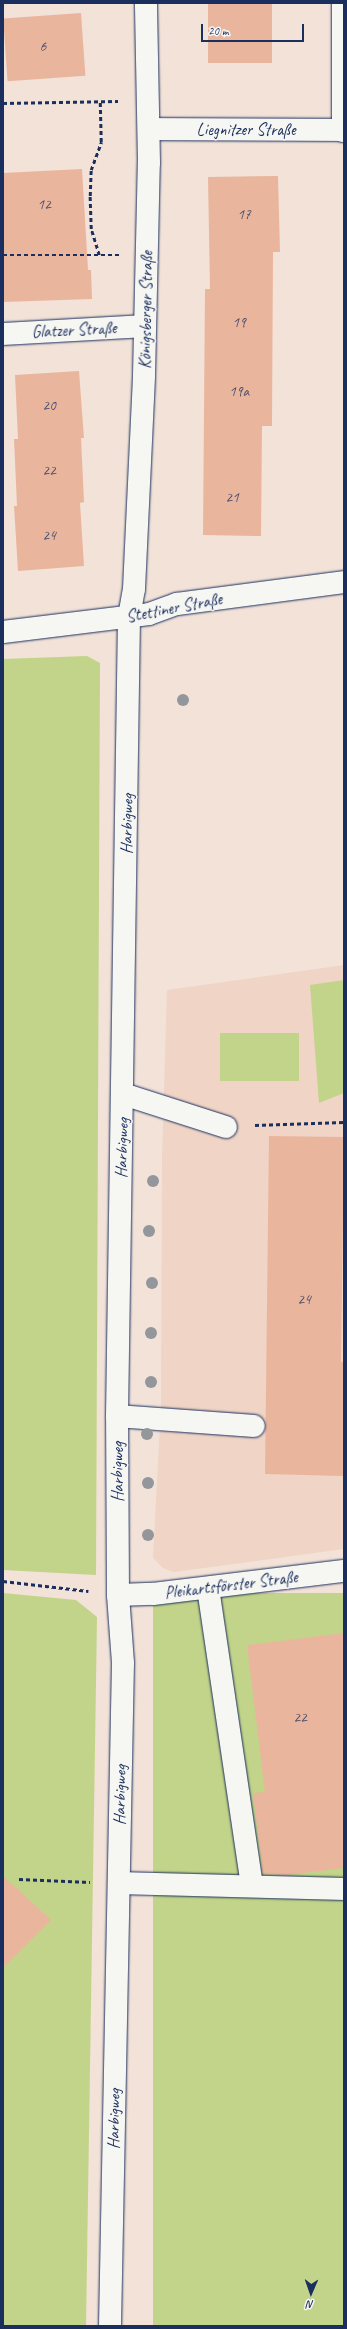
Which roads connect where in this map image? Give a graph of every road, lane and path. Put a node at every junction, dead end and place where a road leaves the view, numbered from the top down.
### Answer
1 (146, 3) edge
2 (343, 3) edge
3 (148, 100) junction
4 (100, 101) junction
5 (3, 103) edge
6 (149, 129) junction
7 (344, 130) edge
8 (147, 254) junction
9 (3, 255) edge
10 (99, 255) junction
11 (144, 326) junction
12 (3, 334) edge
13 (344, 582) edge
14 (129, 617) junction
15 (3, 632) edge
16 (123, 1094) junction
17 (344, 1122) edge
18 (226, 1127) joint
19 (117, 1416) junction
20 (254, 1426) dead end
21 (344, 1571) edge
22 (3, 1581) edge
23 (208, 1588) junction
24 (118, 1595) junction
25 (18, 1879) dead end
26 (119, 1882) junction
27 (252, 1886) junction
28 (344, 1889) edge
29 (110, 2326) edge

1 - 3 street, Königsberger Straße
2 - 7 street
3 - 4 path
3 - 6 street, Königsberger Straße
4 - 5 path
4 - 10 path
6 - 7 street, Liegnitzer Straße
6 - 8 street, Königsberger Straße
8 - 10 path
8 - 11 street, Königsberger Straße
9 - 10 path
11 - 12 street, Glatzer Straße
11 - 14 street, Königsberger Straße
13 - 14 street, Stettiner Straße
14 - 15 street, Stettiner Straße
14 - 16 street, Harbigweg
16 - 18 street
16 - 19 street, Harbigweg
17 - 18 path
19 - 20 street
19 - 24 street, Harbigweg
21 - 23 street, Pleikartsförster Straße
22 - 24 path
23 - 24 street, Pleikartsförster Straße
23 - 27 street
24 - 26 street, Harbigweg
25 - 26 path
26 - 27 street
26 - 29 street, Harbigweg
27 - 28 street

